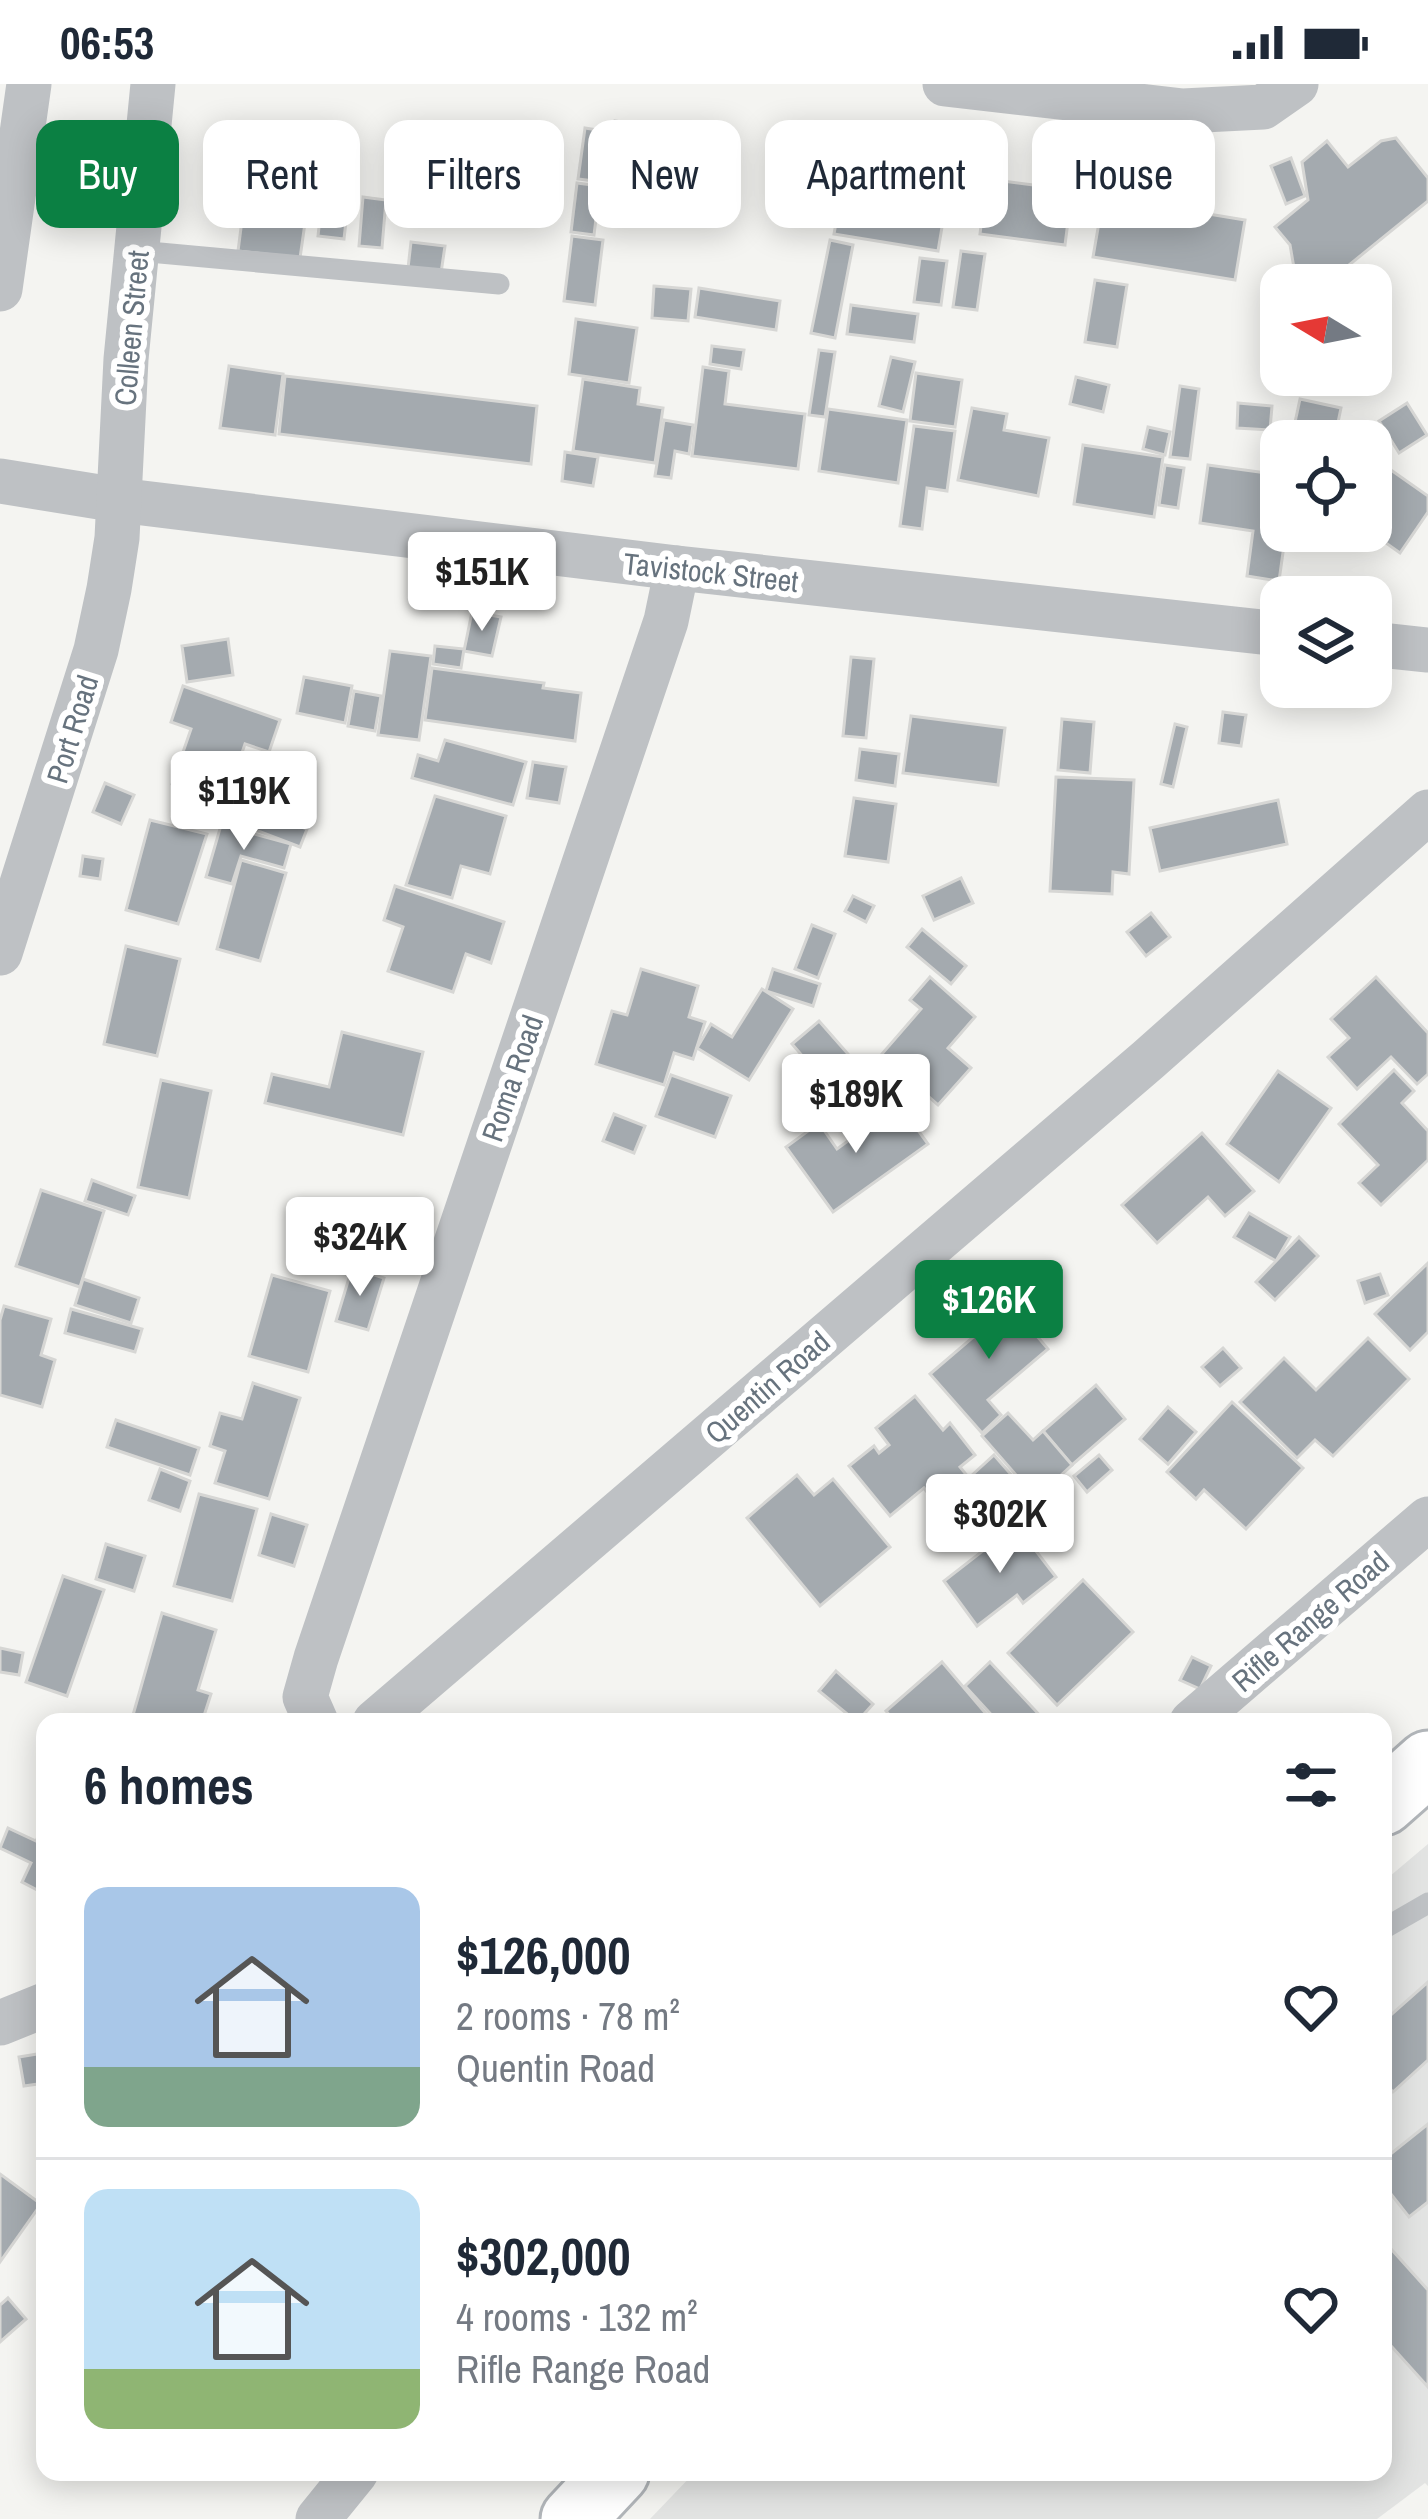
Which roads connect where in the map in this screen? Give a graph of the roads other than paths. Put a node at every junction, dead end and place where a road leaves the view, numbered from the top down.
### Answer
1 (29, 84) edge
2 (153, 84) edge
3 (945, 84) edge
4 (1296, 84) edge
5 (138, 250) junction
6 (499, 284) dead end
7 (0, 289) edge
8 (0, 481) edge
9 (118, 500) junction
10 (677, 568) junction
11 (1260, 632) edge
12 (1392, 646) edge
13 (1428, 650) edge
14 (1428, 812) edge
15 (0, 952) edge
16 (1428, 1520) edge
17 (312, 1713) edge
18 (386, 1713) edge
19 (1203, 1713) edge
20 (1428, 1763) edge
21 (1392, 1794) edge
22 (1428, 1903) edge
23 (1392, 1924) edge
24 (36, 2009) edge
25 (0, 2023) edge
26 (349, 2481) edge
27 (609, 2481) edge
28 (319, 2519) edge
29 (573, 2519) edge

1 - 7 street
2 - 5 street, Colleen Street
3 - 4 street
5 - 6 lane
5 - 9 street, Colleen Street
8 - 9 street, Tavistock Street
9 - 10 street, Tavistock Street
9 - 15 street, Port Road
10 - 11 street, Tavistock Street
10 - 17 street, Roma Road
12 - 13 street
14 - 18 street, Quentin Road
16 - 19 street, Rifle Range Road
20 - 21 main road
22 - 23 lane
24 - 25 street
26 - 28 street
27 - 29 main road

